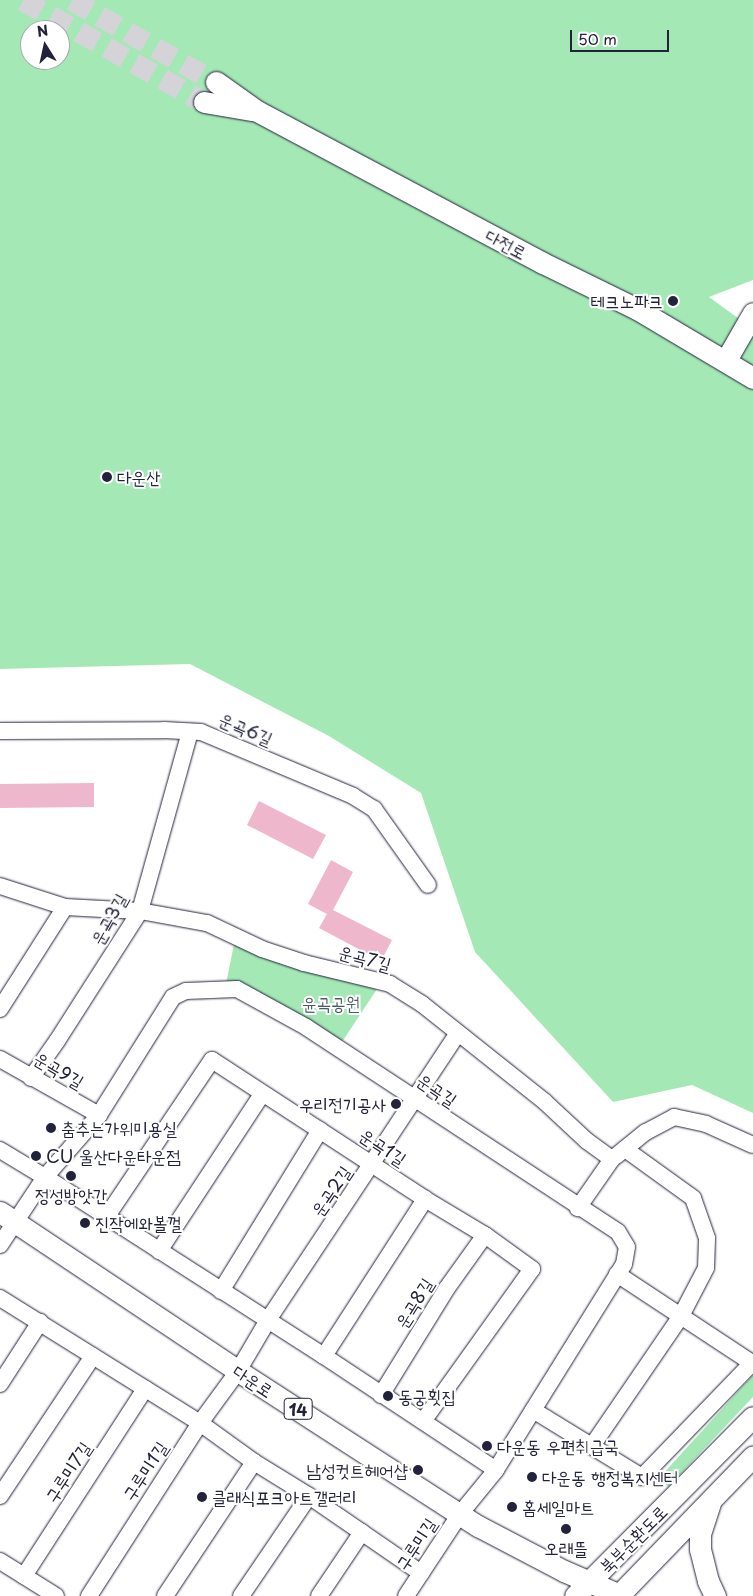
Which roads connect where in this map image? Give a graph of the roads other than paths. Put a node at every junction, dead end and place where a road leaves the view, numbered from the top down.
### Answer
1 (216, 82) tunnel mouth
2 (204, 102) tunnel mouth
3 (257, 111) junction
4 (753, 313) edge
5 (726, 360) junction
6 (753, 378) edge
7 (0, 731) edge
8 (190, 732) junction
9 (428, 884) dead end
10 (1, 887) edge
11 (65, 907) junction
12 (140, 911) junction
13 (0, 1008) edge
14 (458, 1033) junction
15 (0, 1059) edge
16 (31, 1078) junction
17 (262, 1094) junction
18 (416, 1100) junction
19 (99, 1115) junction
20 (320, 1130) junction
21 (753, 1145) edge
22 (0, 1150) edge
23 (619, 1154) junction
24 (373, 1164) junction
25 (45, 1177) junction
26 (425, 1199) junction
27 (578, 1208) junction
28 (106, 1216) junction
29 (8, 1217) edge
30 (486, 1235) junction
31 (0, 1245) edge
32 (159, 1251) junction
33 (617, 1274) junction
34 (221, 1291) junction
35 (0, 1298) edge
36 (681, 1316) junction
37 (268, 1320) junction
38 (40, 1322) junction
39 (93, 1356) junction
40 (324, 1356) junction
41 (753, 1362) edge
42 (238, 1370) junction
43 (0, 1384) edge
44 (145, 1390) junction
45 (381, 1395) junction
46 (533, 1410) junction
47 (753, 1417) edge
48 (423, 1421) junction
49 (200, 1423) junction
50 (592, 1446) junction
51 (753, 1456) edge
52 (254, 1462) junction
53 (496, 1470) junction
54 (0, 1496) edge
55 (309, 1496) junction
56 (711, 1500) junction
57 (460, 1514) junction
58 (362, 1532) junction
59 (0, 1561) edge
60 (421, 1573) junction
61 (24, 1576) junction
62 (582, 1589) edge
63 (56, 1596) edge
64 (89, 1596) edge
65 (165, 1596) edge
66 (241, 1596) edge
67 (319, 1596) edge
68 (406, 1596) edge
69 (619, 1596) edge
70 (715, 1596) edge

1 - 3 main road, 다전로
2 - 3 main road, 다전로
3 - 5 main road, 다전로
4 - 5 main road
5 - 6 main road, 다전로
7 - 8 street, 운곡6길
8 - 9 street, 운곡6길
8 - 12 street, 운곡3길
10 - 11 street, 운곡7길
11 - 12 street, 운곡7길
11 - 13 street
12 - 14 street, 운곡7길
12 - 16 street, 운곡3길
14 - 18 street, 운곡2길
14 - 23 street, 운곡7길
15 - 16 street, 운곡9길
16 - 19 street, 운곡9길
17 - 20 street, 운곡1길
17 - 28 street, 운곡1길
17 - 32 street
18 - 19 street, 운곡길
18 - 24 street, 운곡2길
18 - 27 street, 운곡길
19 - 25 street, 운곡길
20 - 24 street, 운곡1길
20 - 34 street
21 - 23 street
22 - 25 street
23 - 27 street
23 - 36 street, 운곡7길
24 - 26 street, 운곡1길
24 - 37 street, 운곡2길
25 - 28 street
25 - 29 street, 운곡길
26 - 30 street, 운곡1길
26 - 40 street
27 - 33 street, 운곡길
28 - 32 street
29 - 31 street, 운곡길
29 - 42 main road, 다운로 / 14
30 - 45 street, 운곡8길
30 - 48 street, 운곡1길
32 - 34 street
33 - 36 street
33 - 46 street, 운곡길
34 - 37 street
35 - 38 street
36 - 41 street
36 - 50 street, 운곡7길
37 - 40 street
37 - 42 street, 운곡2길
38 - 39 street
38 - 43 street
39 - 44 street
39 - 54 street
40 - 45 street
41 - 50 street
42 - 49 street, 구루미1길
42 - 57 main road, 다운로 / 14
44 - 49 street
44 - 61 street, 구루미7길
45 - 48 street
46 - 50 street
46 - 53 street, 운곡길
47 - 62 main road, 북부순환도로
48 - 53 street
49 - 52 street
49 - 64 street, 구루미1길
51 - 56 main road, 북부순환도로
52 - 55 street
52 - 65 street
53 - 57 street, 운곡길
55 - 58 street
55 - 66 street
56 - 69 main road, 북부순환도로
56 - 70 main road
57 - 60 street, 구루미길
57 - 62 main road, 다운로 / 14
58 - 60 street
58 - 67 street
59 - 61 street
60 - 68 street, 구루미길
61 - 63 street
62 - 69 main road, 다운로 / 14

